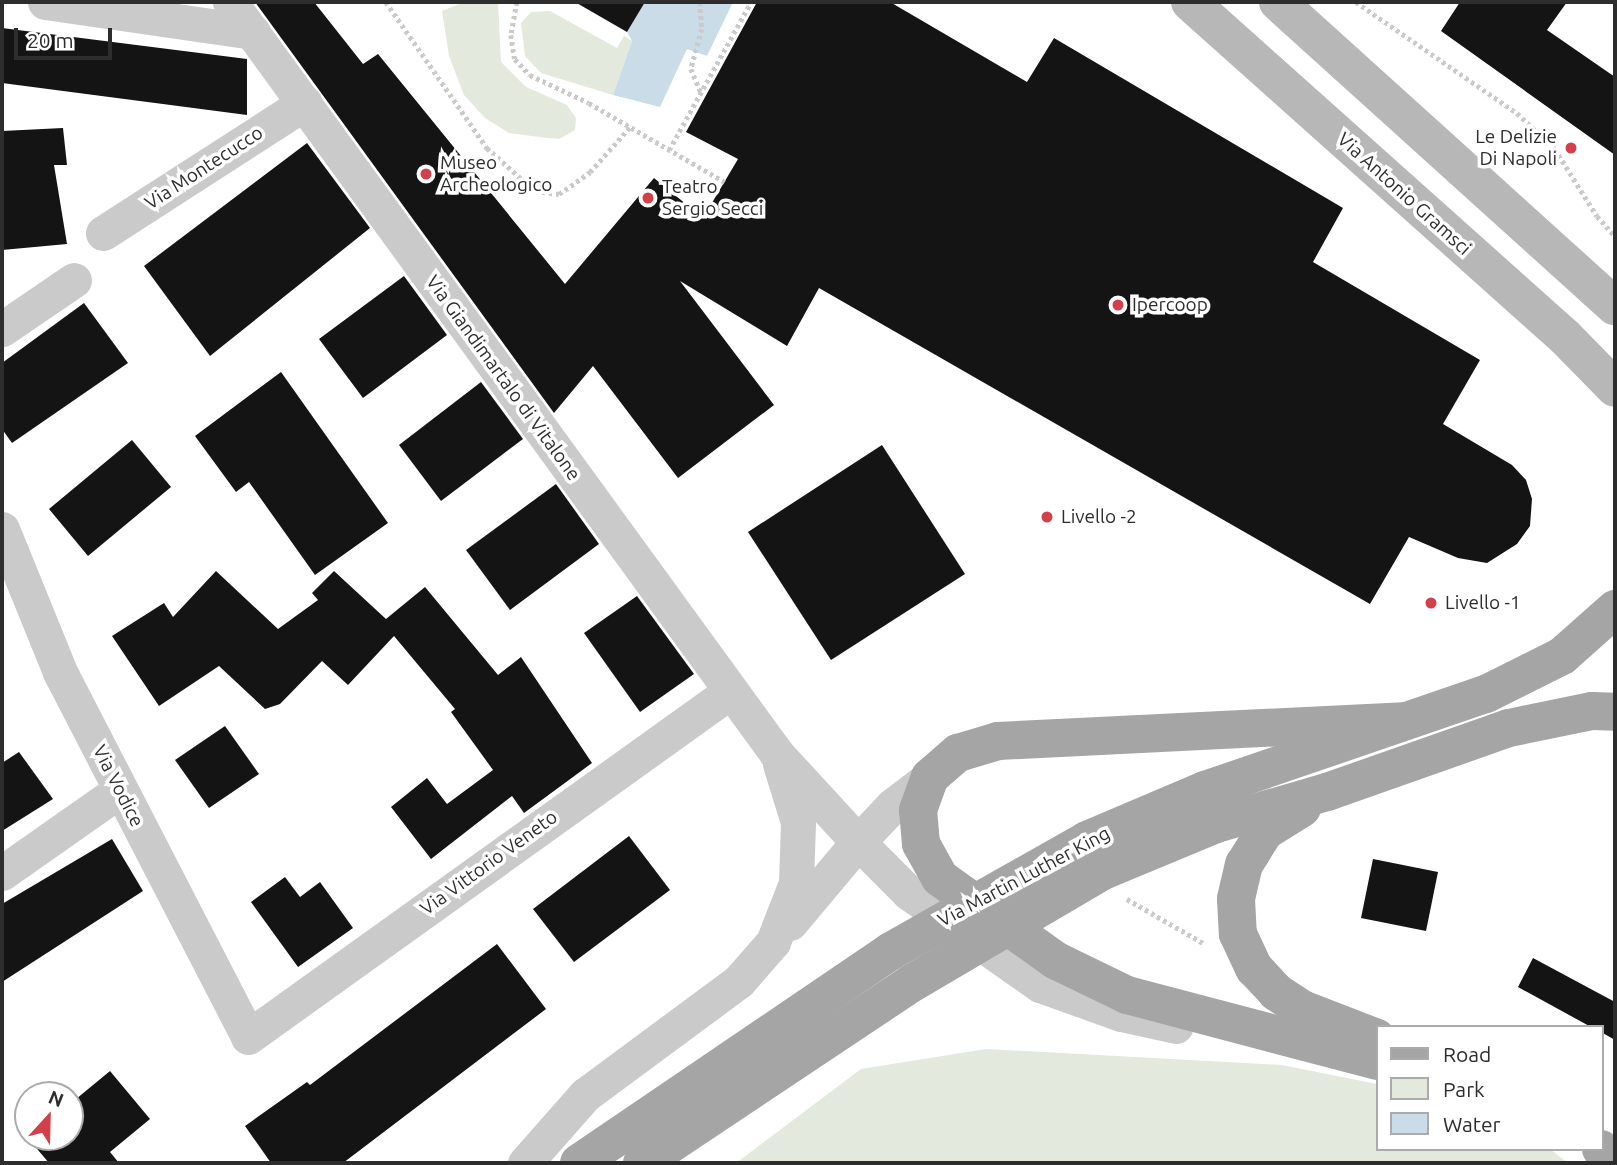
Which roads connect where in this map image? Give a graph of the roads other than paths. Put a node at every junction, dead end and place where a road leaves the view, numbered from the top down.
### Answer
1 (45, 2) edge
2 (230, 2) edge
3 (1190, 2) edge
4 (1278, 2) edge
5 (253, 32) junction
6 (306, 103) junction
7 (103, 233) dead end
8 (74, 280) dead end
9 (1615, 306) edge
10 (2, 329) edge
11 (1615, 388) edge
12 (2, 529) edge
13 (1615, 609) edge
14 (731, 691) junction
15 (1615, 712) edge
16 (1404, 721) junction
17 (777, 754) junction
18 (930, 777) junction
19 (120, 790) junction
20 (1327, 792) junction
21 (858, 842) junction
22 (1101, 867) junction
23 (2, 873) edge
24 (773, 943) junction
25 (1264, 1034) junction
26 (248, 1037) joint
27 (1376, 1038) edge
28 (1376, 1061) edge
29 (525, 1163) edge
30 (579, 1163) edge
31 (642, 1163) edge

1 - 5 street
2 - 5 street, Via Giandimartalo di Vitalone
3 - 11 street, Via Antonio Gramsci
4 - 9 street
5 - 6 street, Via Giandimartalo di Vitalone
6 - 7 street, Via Montecucco
6 - 14 street, Via Giandimartalo di Vitalone
8 - 10 street
12 - 19 street, Via Vodice
13 - 16 main road, Via Martin Luther King
14 - 17 street, Via Giandimartalo di Vitalone
14 - 26 street, Via Vittorio Veneto
15 - 20 main road, Via Martin Luther King
16 - 18 main road
16 - 22 main road, Via Martin Luther King
17 - 21 street, Via Giandimartalo di Vitalone
17 - 24 street, Via Giandimartalo di Vitalone
18 - 21 street, Via Giandimartalo di Vitalone
18 - 25 main road
19 - 23 street
19 - 26 street, Via Vodice
20 - 22 main road, Via Martin Luther King
20 - 27 main road
21 - 24 street, Via Giandimartalo di Vitalone
21 - 25 street, Via Giandimartalo di Vitalone
22 - 30 main road, Via Martin Luther King, bridge
22 - 31 main road, Via Martin Luther King, bridge
24 - 29 street, Via Giandimartalo di Vitalone
25 - 28 main road

